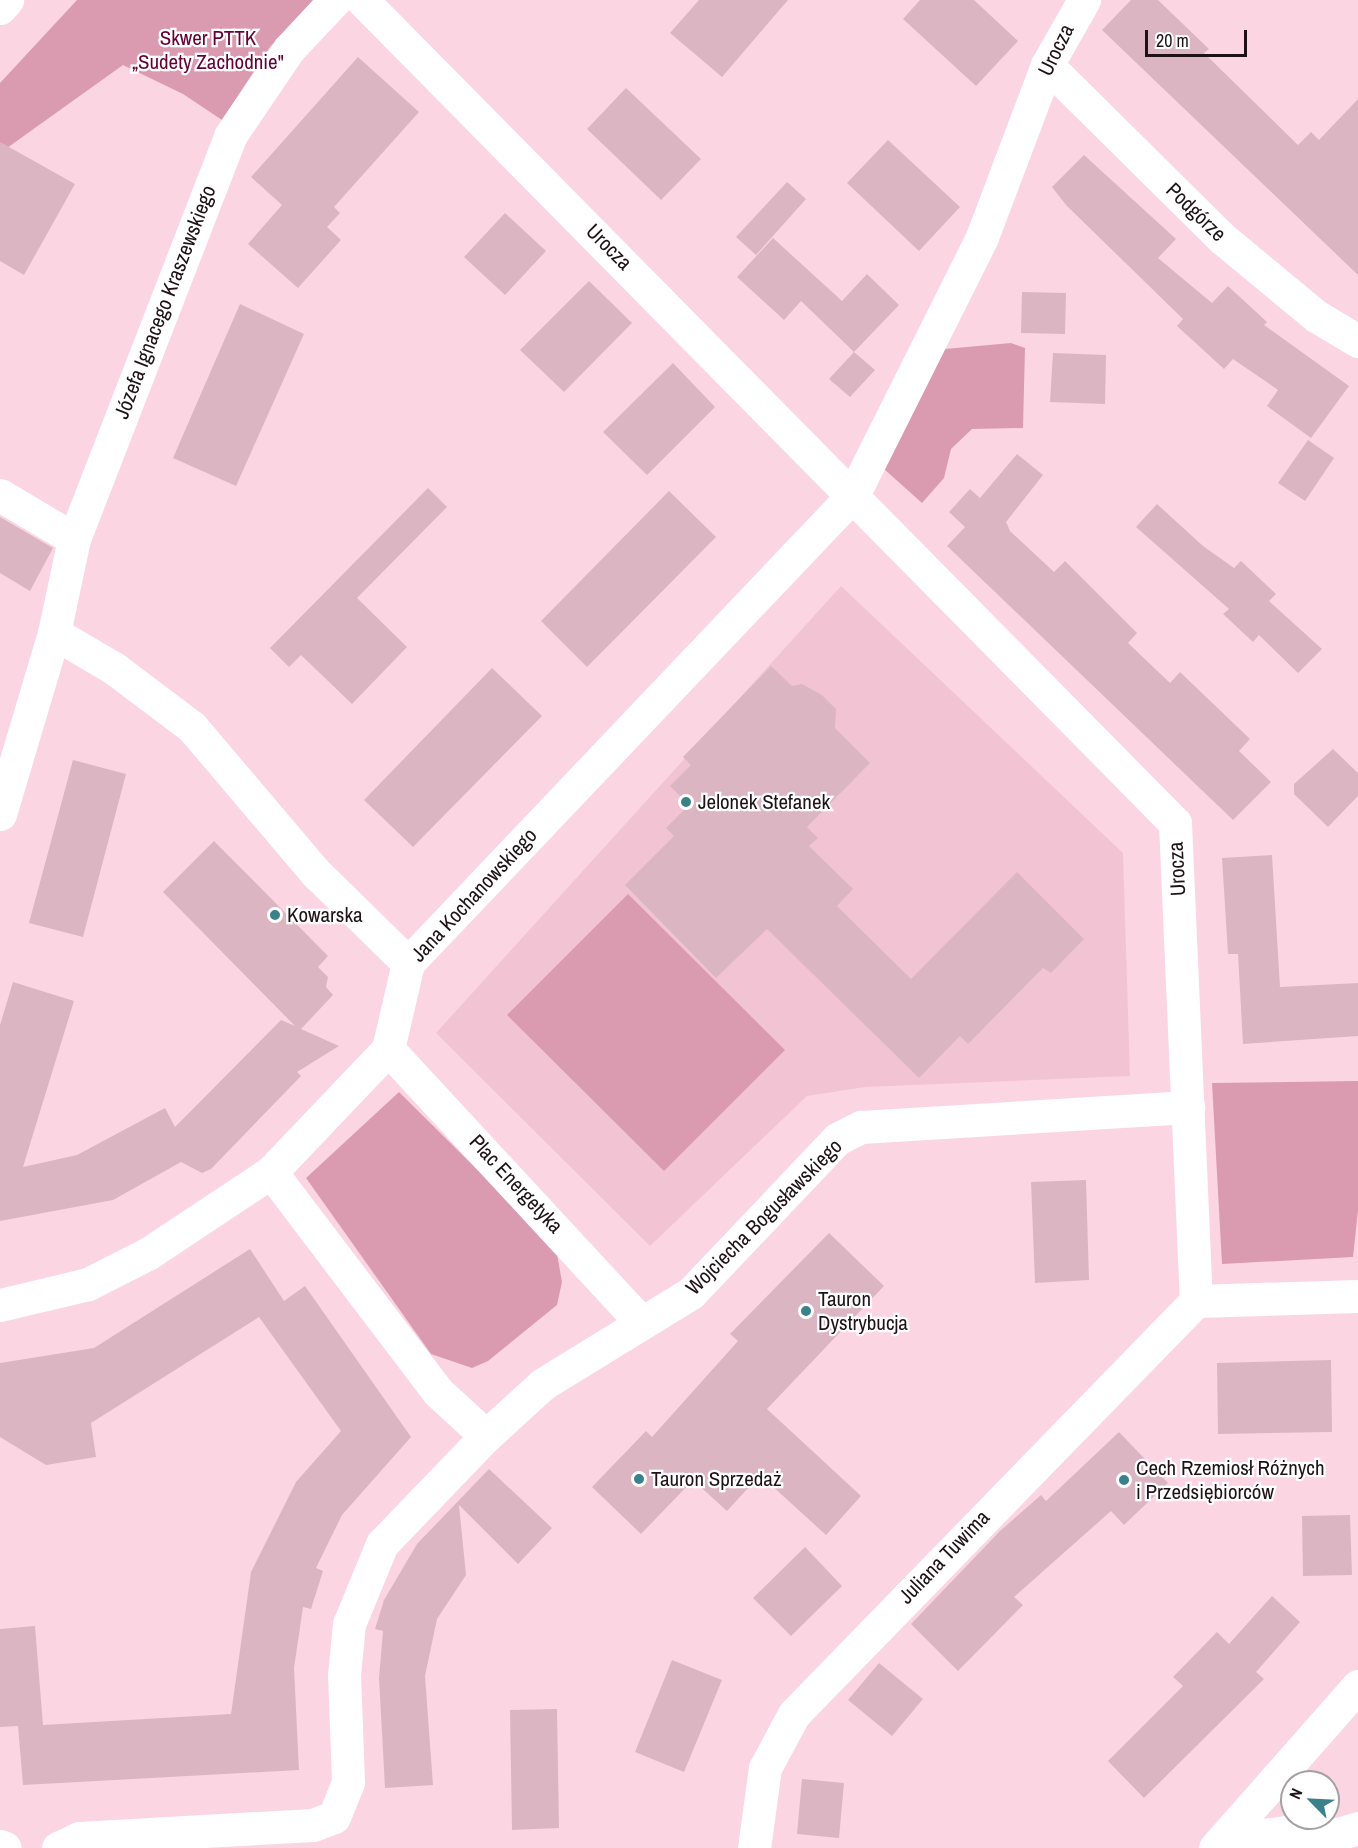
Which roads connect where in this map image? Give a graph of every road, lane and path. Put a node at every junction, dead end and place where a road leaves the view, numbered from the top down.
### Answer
1 (7, 0) edge
2 (335, 0) edge
3 (362, 0) edge
4 (1084, 0) edge
5 (0, 8) edge
6 (1047, 65) junction
7 (1358, 341) edge
8 (0, 495) edge
9 (853, 495) junction
10 (75, 538) junction
11 (54, 633) junction
12 (0, 814) edge
13 (408, 963) junction
14 (388, 1049) junction
15 (1188, 1107) junction
16 (271, 1172) junction
17 (1358, 1296) edge
18 (1196, 1301) junction
19 (0, 1305) edge
20 (641, 1322) junction
21 (486, 1436) junction
22 (1358, 1686) edge
23 (1358, 1828) edge
24 (1220, 1844) edge
25 (0, 1846) edge
26 (4, 1848) edge
27 (58, 1848) edge
28 (754, 1848) edge

1 - 5 street
2 - 10 street, Józefa Ignacego Kraszewskiego
3 - 9 street, Urocza
4 - 6 street, Urocza
6 - 7 street, Podgórze
6 - 9 street, Urocza
8 - 10 street
9 - 13 street, Jana Kochanowskiego
9 - 15 street, Urocza
10 - 11 street, Józefa Ignacego Kraszewskiego
11 - 12 street, Józefa Ignacego Kraszewskiego
11 - 13 street
13 - 14 street, Jana Kochanowskiego
14 - 16 street
14 - 20 street, Plac Energetyka
15 - 18 street, Urocza
15 - 20 street, Wojciecha Bogusławskiego
16 - 19 street
16 - 21 street
17 - 18 street
18 - 28 street, Juliana Tuwima
20 - 21 street, Wojciecha Bogusławskiego
21 - 27 street, Wojciecha Bogusławskiego
22 - 24 street
23 - 24 street
25 - 26 street

